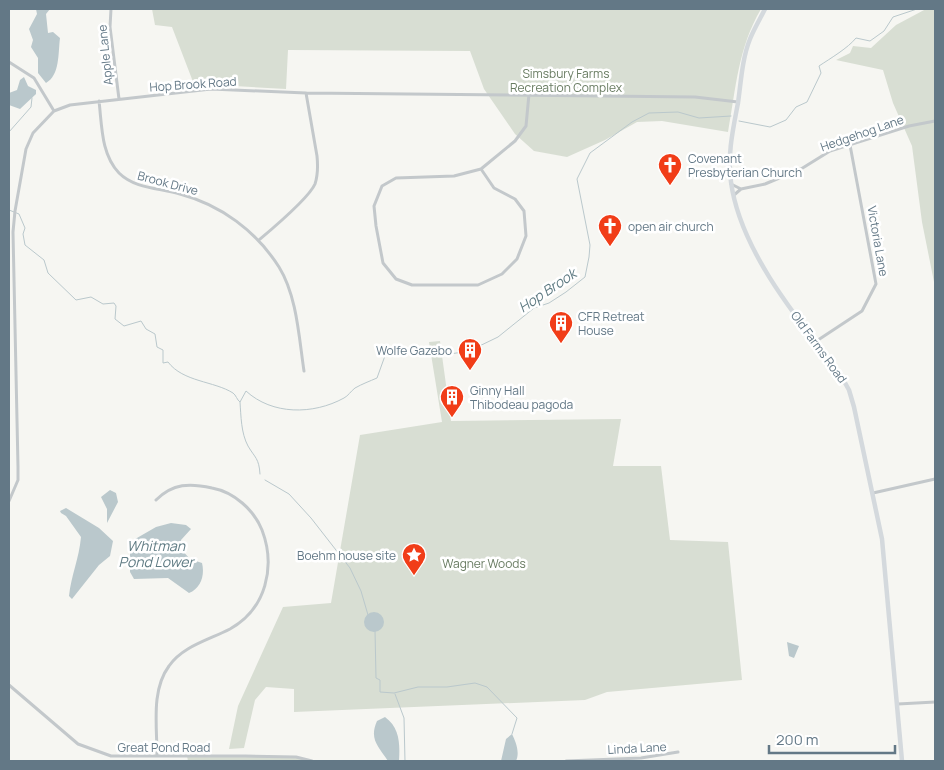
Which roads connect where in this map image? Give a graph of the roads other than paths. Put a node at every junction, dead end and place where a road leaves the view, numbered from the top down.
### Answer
1 (111, 9) edge
2 (766, 9) edge
3 (9, 62) edge
4 (306, 93) junction
5 (529, 94) junction
6 (119, 99) junction
7 (100, 101) junction
8 (738, 102) junction
9 (54, 111) junction
10 (935, 120) edge
11 (850, 145) junction
12 (481, 169) junction
13 (731, 184) junction
14 (741, 189) junction
15 (733, 195) junction
16 (259, 240) junction
17 (815, 342) junction
18 (304, 371) dead end
19 (935, 479) edge
20 (873, 493) junction
21 (156, 500) dead end
22 (9, 501) edge
23 (9, 685) edge
24 (935, 702) edge
25 (898, 704) junction
26 (678, 752) dead end
27 (157, 755) junction
28 (312, 761) edge
29 (566, 761) edge
30 (902, 761) edge

1 - 6 street, Apple Lane
2 - 8 street, Old Farms Road
3 - 9 street
4 - 5 street, Hop Brook Road
4 - 6 street, Hop Brook Road
4 - 16 street
5 - 8 street, Hop Brook Road
5 - 12 street
6 - 7 street, Hop Brook Road
7 - 9 street, Hop Brook Road
7 - 16 street, Brook Drive
8 - 13 street, Old Farms Road
9 - 22 street, Hop Brook Road
10 - 11 street, Hedgehog Lane
11 - 14 street, Hedgehog Lane
11 - 17 street, Victoria Lane
12 - 12 street
13 - 14 street
13 - 15 street, Old Farms Road
14 - 15 street, Hedgehog Lane
15 - 17 street, Old Farms Road
16 - 18 street, Brook Drive
17 - 20 street, Old Farms Road
19 - 20 street
20 - 25 street, Old Farms Road
21 - 27 street
23 - 27 street, Great Pond Road
24 - 25 street
25 - 30 street, Old Farms Road
26 - 29 street, Linda Lane
27 - 28 street, Great Pond Road

